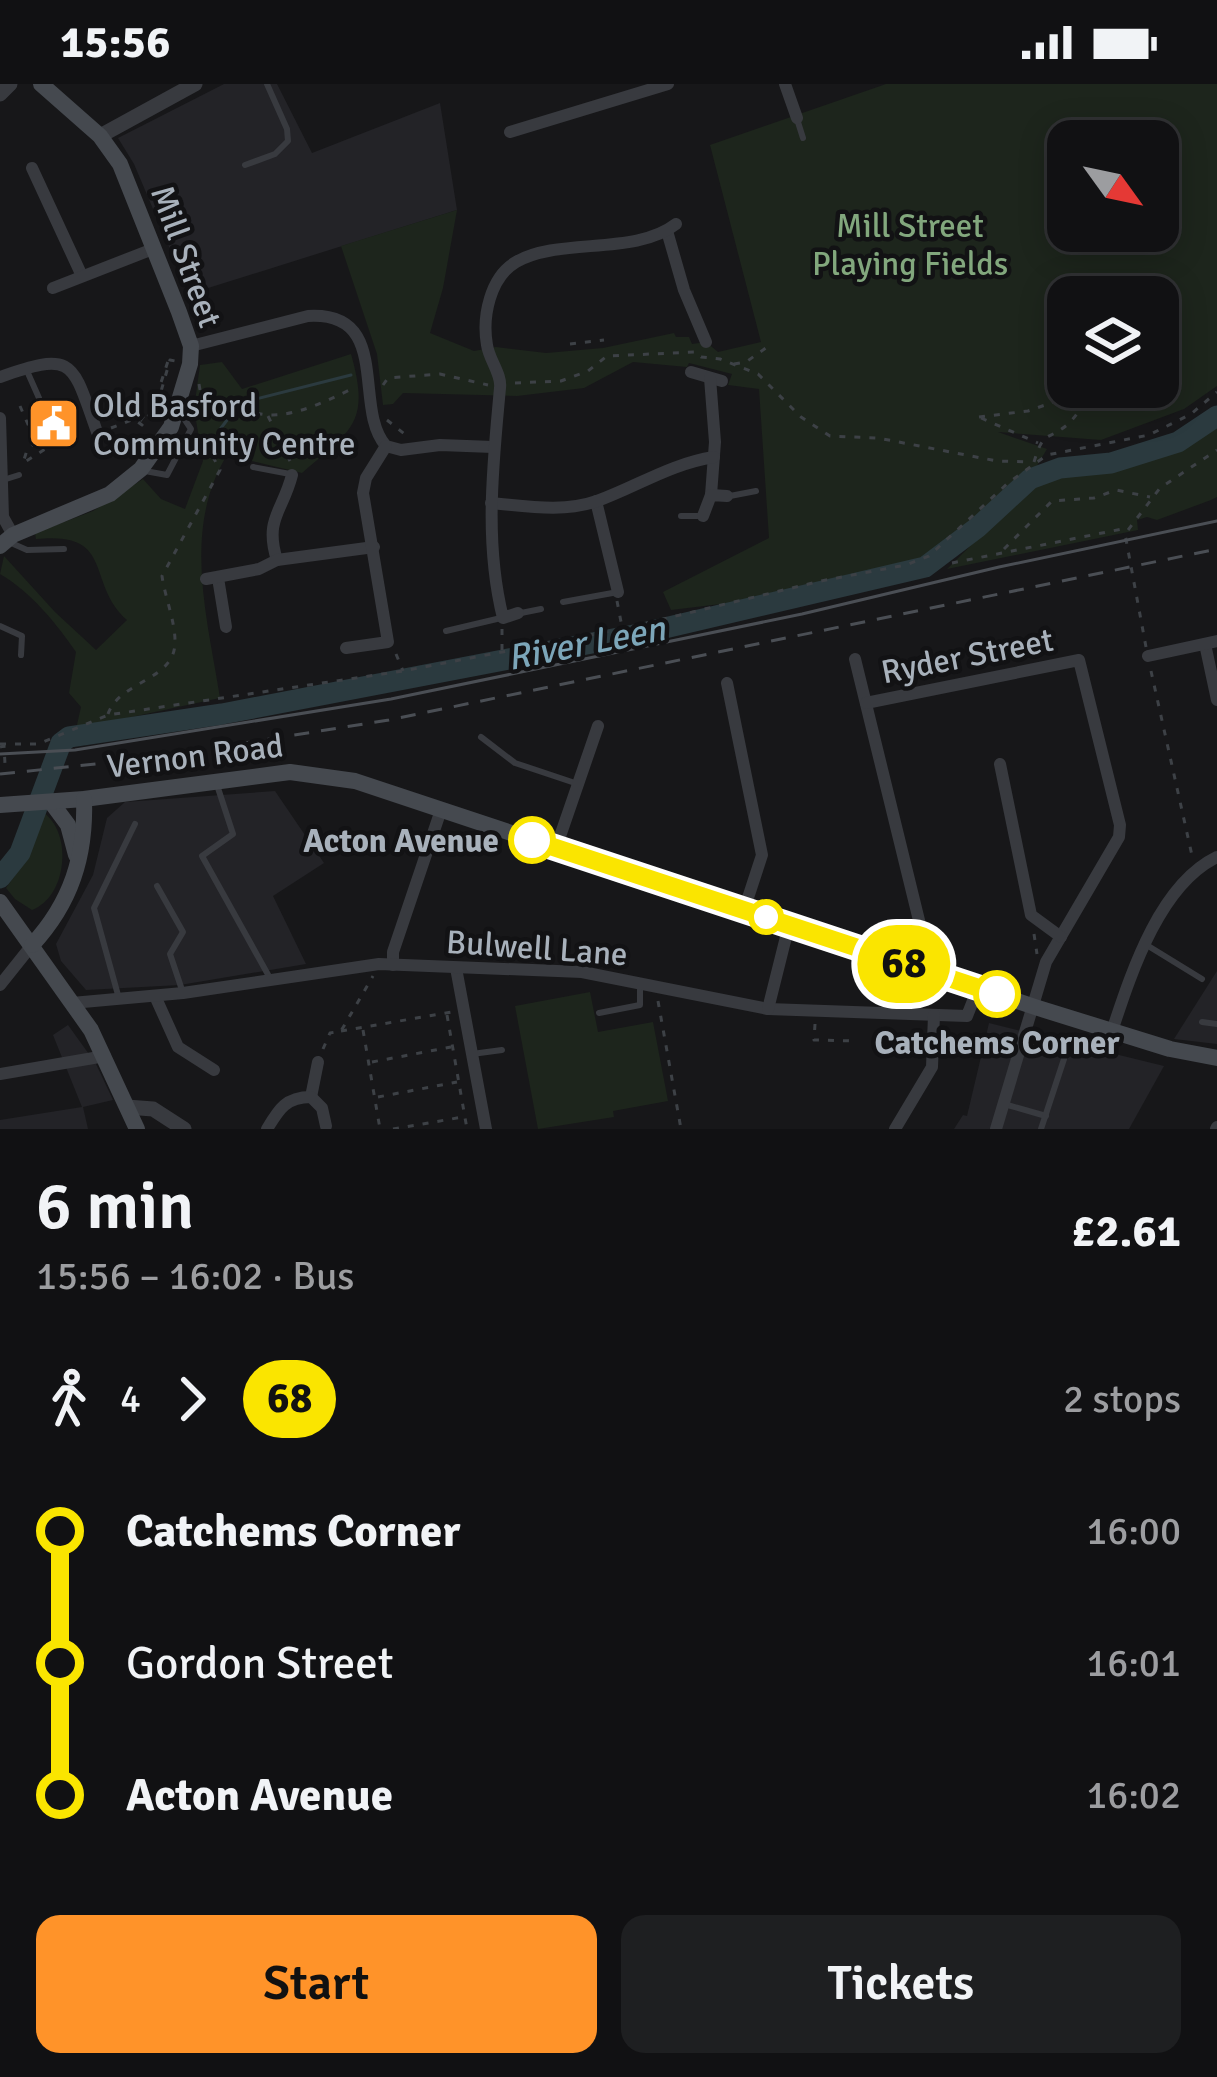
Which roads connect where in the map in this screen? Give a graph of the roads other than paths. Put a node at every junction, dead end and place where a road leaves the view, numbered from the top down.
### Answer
1 (10, 84) edge
2 (41, 84) edge
3 (195, 84) edge
4 (267, 84) edge
5 (668, 84) edge
6 (784, 84) edge
7 (0, 94) edge
8 (796, 118) joint
9 (510, 132) dead end
10 (100, 136) junction
11 (803, 138) dead end
12 (245, 165) dead end
13 (32, 168) dead end
14 (153, 249) junction
15 (82, 276) junction
16 (53, 288) dead end
17 (706, 341) road end
18 (188, 357) junction
19 (26, 368) junction
20 (691, 372) dead end
21 (0, 377) edge
22 (39, 398) dead end
23 (0, 418) edge
24 (74, 418) dead end
25 (386, 446) junction
26 (493, 448) junction
27 (714, 457) junction
28 (253, 467) dead end
29 (20, 475) dead end
30 (292, 475) joint
31 (3, 480) edge
32 (756, 491) dead end
33 (711, 495) junction
34 (727, 496) joint
35 (596, 501) junction
36 (491, 503) junction
37 (681, 516) dead end
38 (703, 516) joint
39 (6, 540) edge
40 (374, 547) junction
41 (64, 549) dead end
42 (277, 560) junction
43 (618, 592) joint
44 (563, 602) dead end
45 (541, 609) dead end
46 (510, 616) junction
47 (0, 626) edge
48 (226, 627) dead end
49 (446, 631) dead end
50 (1211, 643) edge
51 (346, 648) dead end
52 (21, 655) dead end
53 (1148, 655) road end
54 (855, 659) dead end
55 (733, 691) dead end
56 (1217, 700) edge
57 (866, 703) junction
58 (598, 726) dead end
59 (481, 737) dead end
60 (1000, 764) dead end
61 (216, 782) junction
62 (578, 784) junction
63 (84, 799) junction
64 (51, 802) junction
65 (0, 805) edge
66 (441, 810) junction
67 (135, 824) dead end
68 (556, 848) junction
69 (1217, 857) edge
70 (79, 867) junction
71 (157, 886) dead end
72 (0, 902) edge
73 (744, 910) junction
74 (789, 925) junction
75 (1060, 937) junction
76 (1145, 944) junction
77 (32, 946) junction
78 (386, 965) junction
79 (456, 968) junction
80 (924, 970) junction
81 (1202, 979) dead end
82 (272, 980) junction
83 (640, 982) junction
84 (0, 986) edge
85 (978, 988) junction
86 (183, 993) junction
87 (155, 996) junction
88 (119, 999) junction
89 (72, 1003) junction
90 (1035, 1007) junction
91 (768, 1009) junction
92 (599, 1013) dead end
93 (934, 1015) junction
94 (1202, 1022) dead end
95 (1217, 1024) edge
96 (1112, 1031) junction
97 (502, 1050) dead end
98 (472, 1054) junction
99 (105, 1055) junction
100 (1217, 1058) edge
101 (1064, 1059) dead end
102 (318, 1062) road end
103 (214, 1070) dead end
104 (0, 1074) edge
105 (310, 1097) junction
106 (1004, 1104) junction
107 (127, 1107) junction
108 (1046, 1116) junction
109 (326, 1126) dead end
110 (136, 1129) edge
111 (184, 1129) edge
112 (266, 1129) edge
113 (486, 1129) edge
114 (895, 1129) edge
115 (996, 1129) edge
116 (1041, 1129) edge

1 - 7 street
2 - 10 main road, Mill Street
3 - 10 street
4 - 12 lane
5 - 9 street
6 - 8 street
8 - 11 lane
10 - 14 main road, Mill Street
13 - 15 street
14 - 15 street
14 - 18 main road, Mill Street
15 - 16 street
17 - 26 street
18 - 25 street
18 - 39 main road, Mill Street
19 - 21 street
19 - 22 lane
19 - 24 street
20 - 27 street
23 - 31 street
25 - 26 street
25 - 40 street
26 - 36 street
27 - 33 street
27 - 35 street
28 - 30 lane
29 - 31 lane
30 - 42 street
31 - 39 street
32 - 34 lane
33 - 34 street
33 - 38 street
35 - 36 street
35 - 43 street
36 - 46 street
37 - 38 lane
39 - 41 lane
40 - 42 street
40 - 51 street
42 - 48 street
43 - 44 lane
45 - 46 lane
46 - 49 lane
47 - 52 lane
50 - 53 street
50 - 56 street
54 - 57 street
55 - 73 street
57 - 75 street, Ryder Street
57 - 80 street
58 - 62 street
59 - 62 lane
60 - 75 street
61 - 63 main road, Vernon Road
61 - 66 main road, Vernon Road
61 - 82 lane
62 - 68 street
63 - 64 main road, Vernon Road
63 - 70 main road
64 - 65 main road, Vernon Road
64 - 70 main road
66 - 68 main road, Vernon Road
66 - 78 street
67 - 88 lane
68 - 73 main road, Vernon Road
69 - 76 street
70 - 77 main road
71 - 86 lane
72 - 77 main road
73 - 74 main road, Vernon Road
74 - 80 main road, Vernon Road
74 - 91 street
75 - 90 street
76 - 81 lane
76 - 96 street
77 - 84 street
77 - 89 main road
78 - 79 street, Bulwell Lane
78 - 82 street, Bulwell Lane
79 - 83 street, Bulwell Lane
79 - 98 street
80 - 85 main road, Vernon Road
82 - 86 street, Bulwell Lane
83 - 91 street, Bulwell Lane
83 - 92 lane
85 - 90 main road, Vernon Road
85 - 93 street
86 - 87 street, Bulwell Lane
87 - 88 street, Bulwell Lane
87 - 103 street
88 - 89 street, Bulwell Lane
89 - 99 main road
90 - 96 main road, Vernon Road
90 - 106 street
91 - 93 street, Bulwell Lane
93 - 114 street
94 - 95 lane
96 - 100 main road, Vernon Road
97 - 98 lane
98 - 113 street
99 - 104 street
99 - 107 main road
101 - 108 lane
102 - 105 street
105 - 109 street
105 - 112 street
106 - 108 lane
106 - 115 street
107 - 110 main road
107 - 111 street
108 - 116 lane

